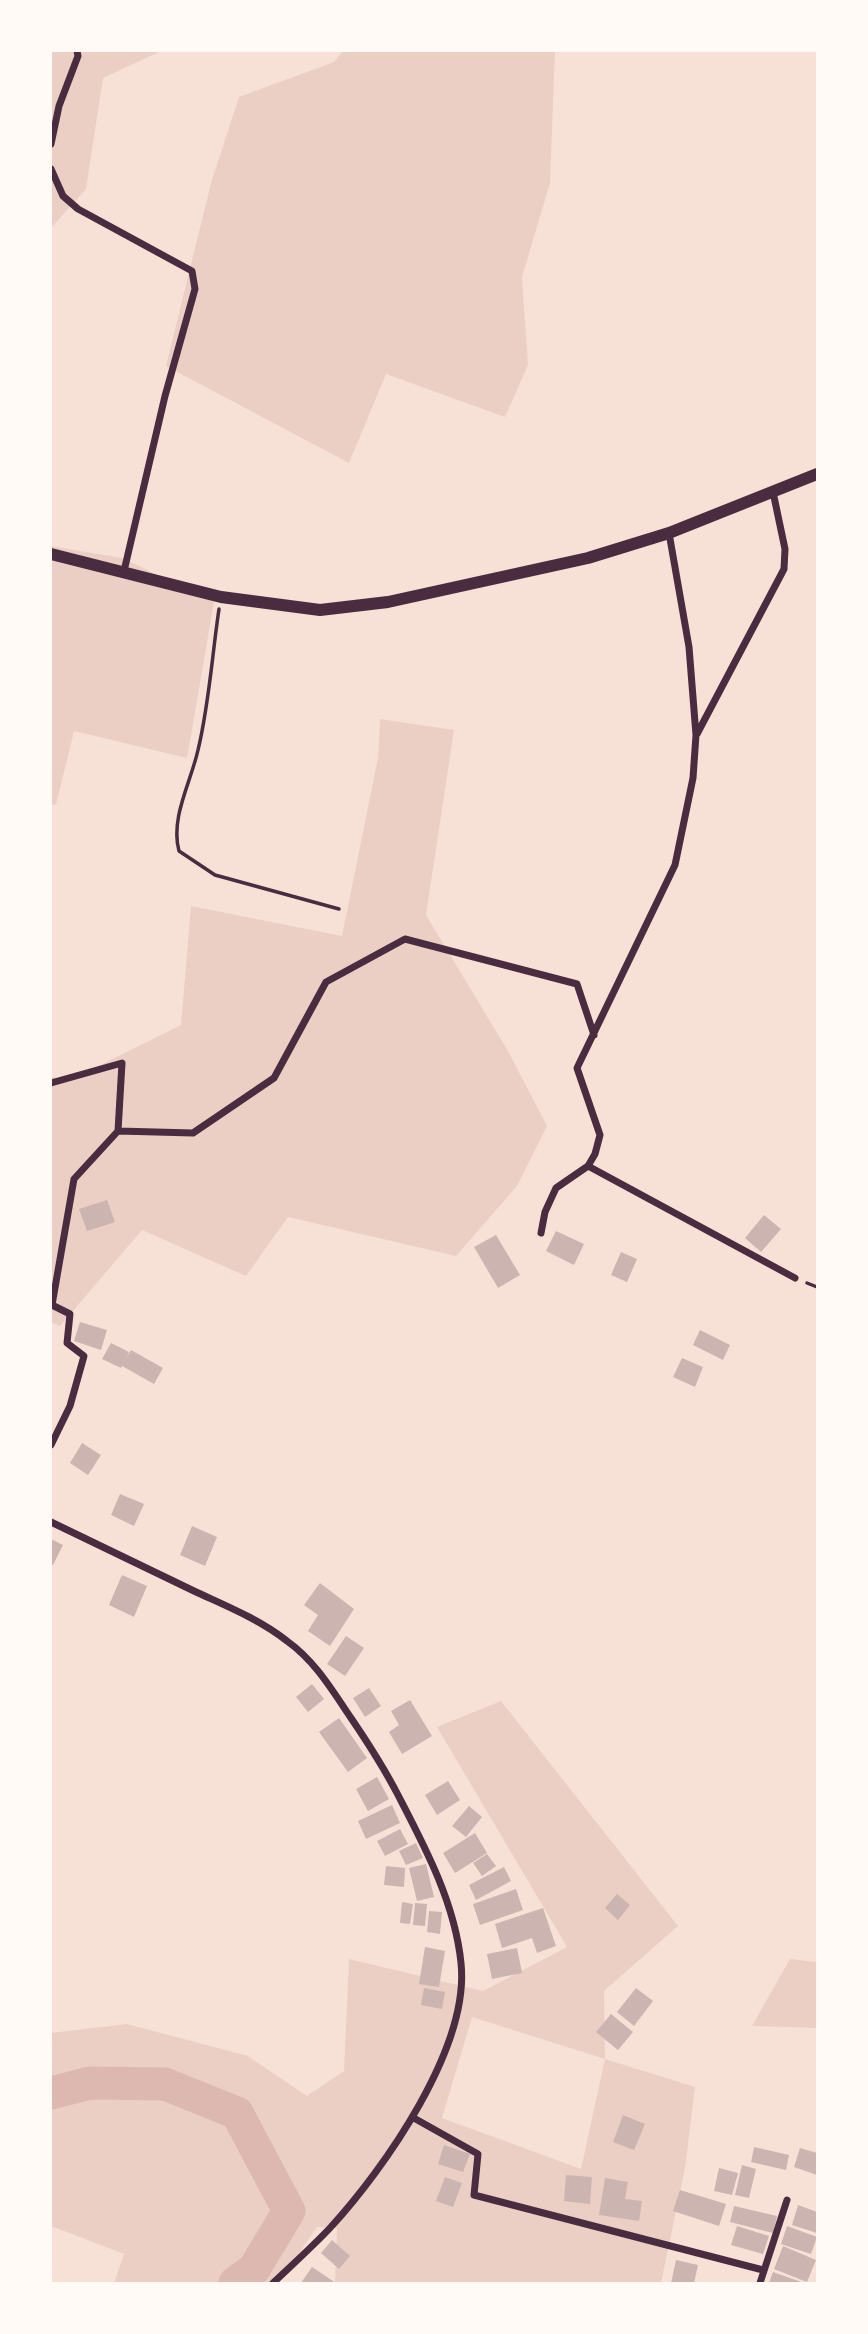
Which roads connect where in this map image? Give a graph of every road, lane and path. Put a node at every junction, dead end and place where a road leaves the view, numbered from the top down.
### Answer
1 (77, 51) edge
2 (51, 144) edge
3 (51, 169) edge
4 (817, 474) edge
5 (773, 492) junction
6 (669, 533) junction
7 (51, 554) edge
8 (124, 571) junction
9 (221, 597) junction
10 (696, 735) junction
11 (340, 909) dead end
12 (594, 1035) junction
13 (51, 1083) edge
14 (118, 1131) junction
15 (588, 1166) junction
16 (541, 1233) dead end
17 (795, 1278) dead end
18 (51, 1445) edge
19 (51, 1522) edge
20 (412, 2117) junction
21 (787, 2200) dead end
22 (764, 2270) junction
23 (273, 2283) edge
24 (760, 2283) edge

1 - 2 street
3 - 8 street
4 - 5 street
5 - 6 street
5 - 10 street
6 - 9 street
6 - 10 street
7 - 8 street
8 - 9 street
9 - 11 path
10 - 12 street
12 - 14 street
12 - 15 street
13 - 14 street
14 - 18 street
15 - 16 street
15 - 17 street
19 - 20 street
20 - 22 street
20 - 23 street
21 - 22 street
22 - 24 street

